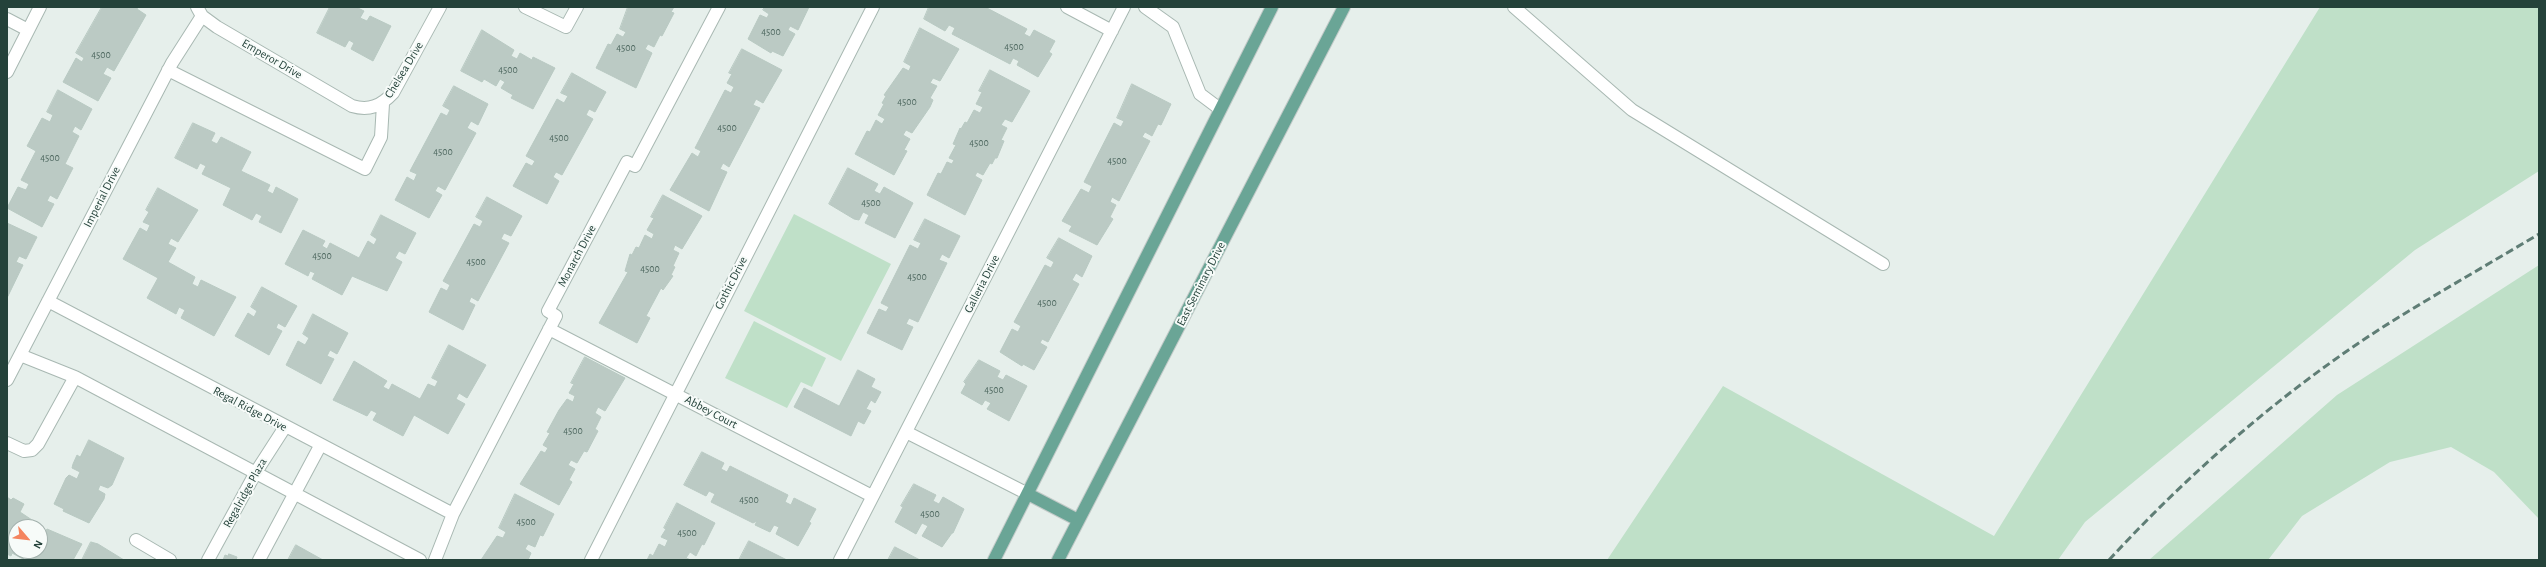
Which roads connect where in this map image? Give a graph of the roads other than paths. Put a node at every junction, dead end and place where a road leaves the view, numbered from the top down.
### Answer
1 (40, 7) edge
2 (440, 7) edge
3 (525, 7) edge
4 (577, 7) edge
5 (719, 7) edge
6 (873, 7) edge
7 (1067, 7) edge
8 (1124, 7) edge
9 (1145, 7) edge
10 (1272, 7) edge
11 (1344, 7) edge
12 (1514, 7) edge
13 (200, 12) edge
14 (7, 19) edge
15 (28, 30) junction
16 (1112, 31) junction
17 (168, 70) junction
18 (7, 72) edge
19 (383, 104) junction
20 (352, 106) joint
21 (1220, 108) junction
22 (1883, 264) dead end
23 (48, 301) junction
24 (550, 329) junction
25 (20, 355) junction
26 (75, 377) junction
27 (7, 380) edge
28 (675, 393) junction
29 (285, 427) junction
30 (906, 432) junction
31 (7, 443) edge
32 (320, 446) junction
33 (256, 472) junction
34 (295, 493) junction
35 (1028, 494) junction
36 (872, 496) junction
37 (452, 514) junction
38 (1078, 520) junction
39 (136, 540) dead end
40 (170, 560) edge
41 (208, 560) edge
42 (259, 560) edge
43 (420, 560) edge
44 (435, 560) edge
45 (591, 560) edge
46 (840, 560) edge
47 (994, 560) edge
48 (1058, 560) edge

1 - 15 lane
2 - 19 lane, Chelsea Drive
3 - 4 lane
5 - 24 lane, Monarch Drive
6 - 28 lane, Gothic Drive
7 - 16 lane
8 - 16 lane, Galleria Drive
9 - 21 lane
10 - 21 main road
11 - 38 main road, East Seminary Drive
12 - 22 lane
13 - 17 lane, Imperial Drive
13 - 20 lane, Emperor Drive
14 - 15 lane
15 - 18 lane
16 - 30 lane, Galleria Drive
17 - 19 lane
17 - 23 lane, Imperial Drive
19 - 20 lane, Chelsea Drive
21 - 35 main road
23 - 25 lane, Imperial Drive
23 - 29 lane, Regal Ridge Drive
24 - 28 lane, Abbey Court
24 - 37 lane, Monarch Drive
25 - 26 lane
25 - 27 lane, Imperial Drive
26 - 31 lane
26 - 33 lane
28 - 36 lane, Abbey Court
28 - 45 lane, Gothic Drive
29 - 32 lane, Regal Ridge Drive
29 - 33 lane, Regalridge Plaza
30 - 35 lane
30 - 36 lane, Galleria Drive
32 - 34 lane
32 - 37 lane, Regal Ridge Drive
33 - 34 lane
33 - 41 lane, Regalridge Plaza
34 - 42 lane
34 - 43 lane
35 - 38 main road
35 - 47 main road
36 - 46 lane, Galleria Drive
37 - 44 lane, Monarch Drive
38 - 48 main road, East Seminary Drive
39 - 40 lane

